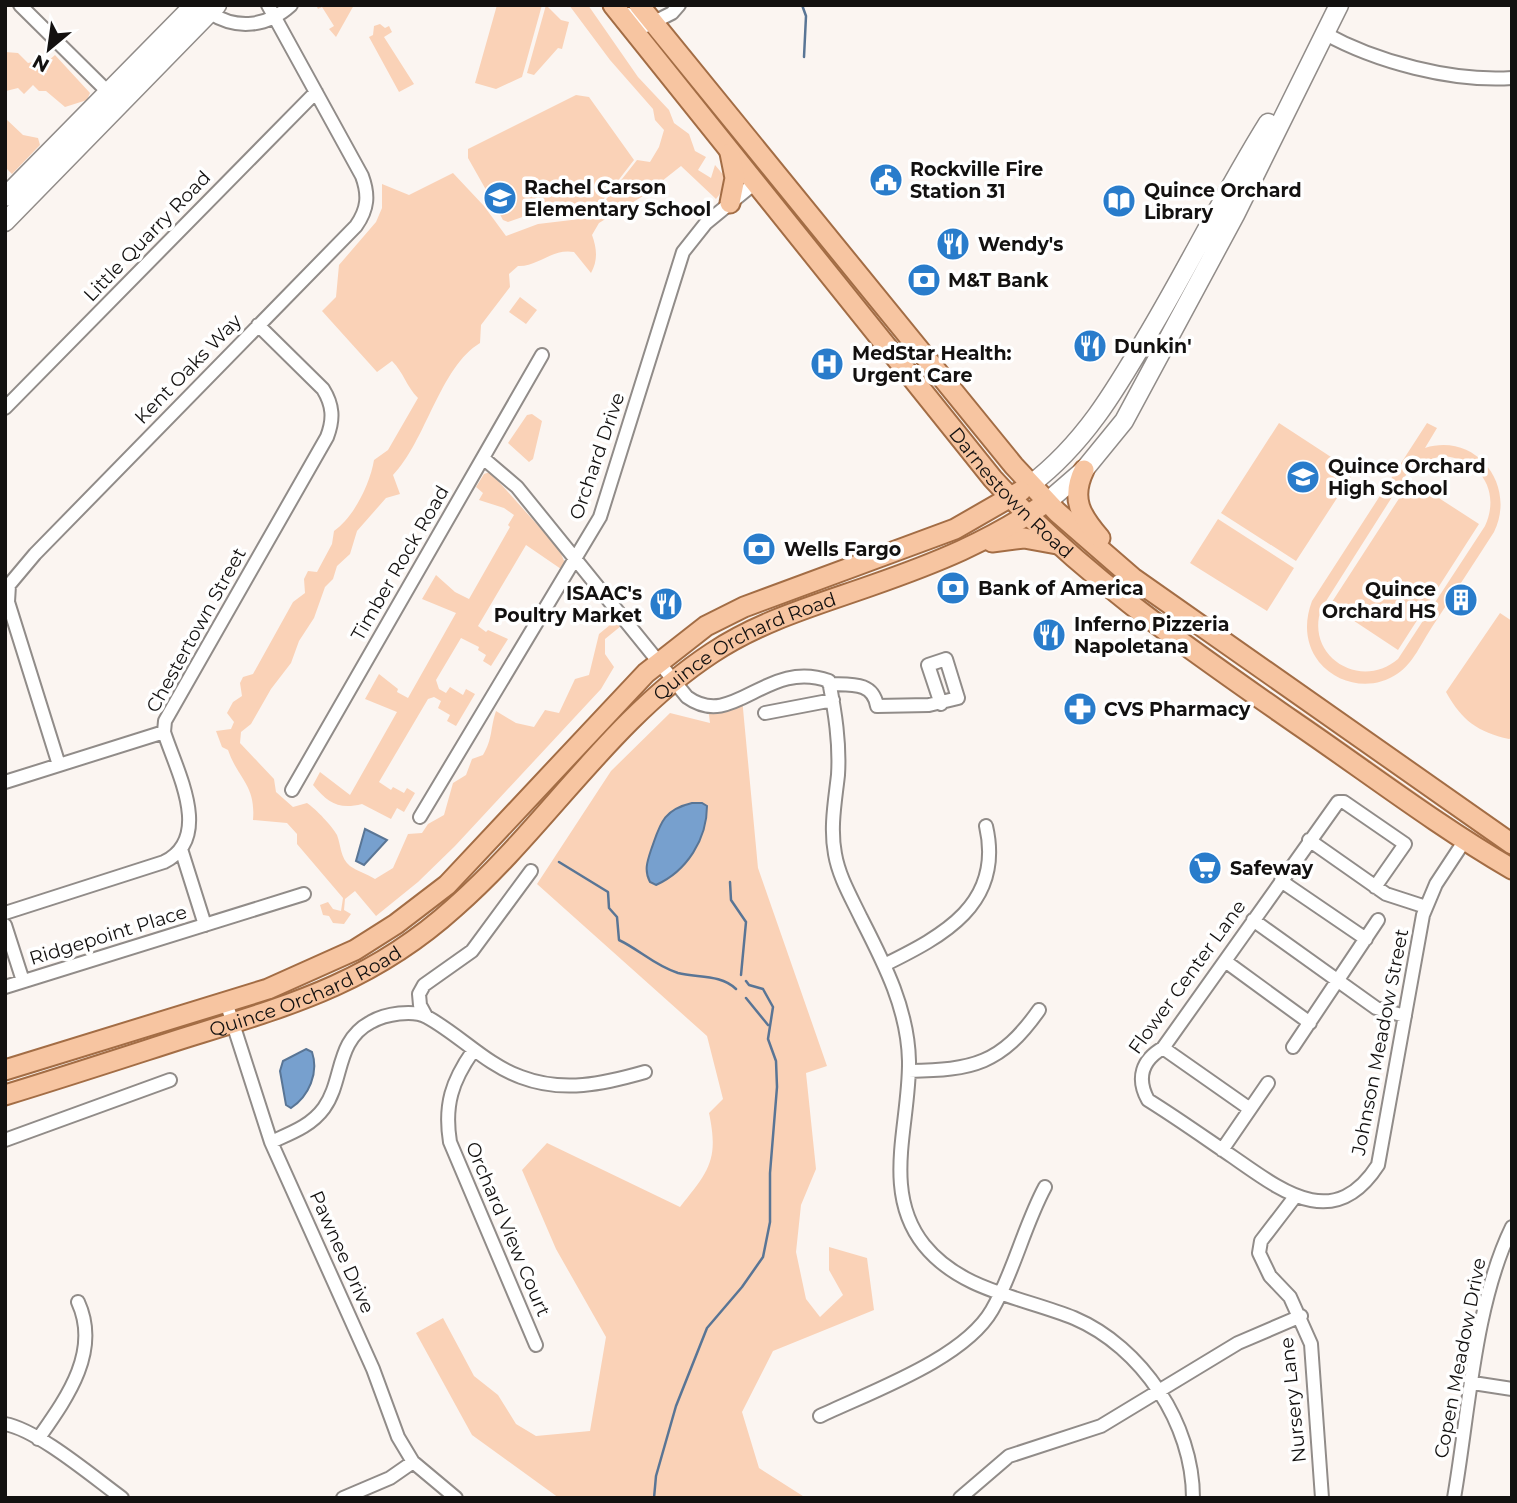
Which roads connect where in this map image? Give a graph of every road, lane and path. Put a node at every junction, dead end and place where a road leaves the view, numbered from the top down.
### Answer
1 (268, 5) edge
2 (291, 5) edge
3 (615, 5) edge
4 (639, 5) edge
5 (679, 5) edge
6 (1339, 5) edge
7 (21, 6) edge
8 (207, 8) edge
9 (275, 17) junction
10 (653, 23) junction
11 (1324, 33) junction
12 (694, 74) junction
13 (1512, 78) edge
14 (316, 92) junction
15 (115, 98) junction
16 (729, 149) junction
17 (755, 182) junction
18 (5, 197) edge
19 (730, 203) junction
20 (5, 222) edge
21 (848, 263) junction
22 (258, 325) junction
23 (542, 355) dead end
24 (5, 408) edge
25 (483, 458) junction
26 (1084, 470) junction
27 (1030, 485) junction
28 (1011, 499) junction
29 (1047, 502) junction
30 (1027, 516) junction
31 (988, 541) junction
32 (1057, 544) junction
33 (577, 558) junction
34 (1111, 561) junction
35 (850, 566) junction
36 (830, 600) junction
37 (659, 660) junction
38 (674, 679) junction
39 (829, 684) junction
40 (833, 700) junction
41 (941, 704) dead end
42 (765, 713) dead end
43 (164, 732) junction
44 (59, 765) junction
45 (5, 782) edge
46 (292, 790) dead end
47 (419, 817) dead end
48 (986, 826) dead end
49 (1310, 840) junction
50 (1465, 840) junction
51 (1512, 844) edge
52 (181, 849) junction
53 (1512, 869) edge
54 (531, 871) dead end
55 (1281, 881) junction
56 (1375, 887) junction
57 (304, 894) dead end
58 (1426, 907) junction
59 (5, 913) edge
60 (1254, 920) junction
61 (1378, 920) dead end
62 (5, 925) edge
63 (205, 925) junction
64 (1366, 939) junction
65 (1224, 961) junction
66 (884, 965) junction
67 (1338, 980) junction
68 (23, 981) junction
69 (5, 987) edge
70 (226, 1002) junction
71 (1039, 1010) dead end
72 (426, 1016) junction
73 (1405, 1016) junction
74 (1310, 1023) junction
75 (232, 1024) junction
76 (1293, 1047) dead end
77 (1163, 1048) junction
78 (473, 1051) junction
79 (5, 1070) edge
80 (909, 1071) junction
81 (645, 1072) dead end
82 (170, 1080) dead end
83 (1268, 1083) dead end
84 (5, 1096) edge
85 (1250, 1109) junction
86 (5, 1140) edge
87 (271, 1142) junction
88 (1222, 1150) junction
89 (1045, 1186) dead end
90 (1294, 1198) junction
91 (1512, 1227) edge
92 (999, 1293) junction
93 (78, 1302) dead end
94 (1301, 1316) junction
95 (536, 1345) dead end
96 (1473, 1383) junction
97 (1512, 1388) edge
98 (1158, 1391) junction
99 (820, 1416) dead end
100 (5, 1424) edge
101 (38, 1439) junction
102 (414, 1462) junction
103 (122, 1498) edge
104 (343, 1498) edge
105 (456, 1498) edge
106 (960, 1498) edge
107 (1193, 1498) edge
108 (1322, 1498) edge
109 (1454, 1498) edge

1 - 9 street, Kent Oaks Way
2 - 9 street
3 - 10 street
3 - 16 main road, Darnestown Road
4 - 10 main road, Darnestown Road
5 - 10 street
6 - 11 street, Quince Orchard Road
7 - 15 street
8 - 9 street
8 - 15 street
9 - 14 street, Kent Oaks Way
10 - 12 main road, Darnestown Road
11 - 13 street
11 - 26 street, Quince Orchard Road
11 - 27 street, Quince Orchard Road
12 - 17 main road
12 - 21 main road, Darnestown Road
14 - 22 street, Kent Oaks Way
14 - 24 street, Little Quarry Road
15 - 18 street
15 - 20 street
16 - 17 main road, Darnestown Road
16 - 19 main road
17 - 19 street, Orchard Drive
17 - 21 main road
17 - 28 main road, Darnestown Road
19 - 33 street, Orchard Drive
21 - 27 main road, Darnestown Road
22 - 43 street, Chestertown Street
22 - 44 street, Kent Oaks Way
23 - 25 street, Timber Rock Road
25 - 33 street
25 - 46 street, Timber Rock Road
26 - 29 street, Quince Orchard Road
26 - 34 main road
27 - 28 main road, Quince Orchard Road
27 - 29 main road, Darnestown Road
28 - 30 main road, Darnestown Road
28 - 35 main road, Quince Orchard Road
29 - 30 main road, Quince Orchard Road
29 - 34 main road, Darnestown Road
30 - 31 main road, Quince Orchard Road
30 - 32 main road, Darnestown Road
31 - 32 main road
31 - 36 main road, Quince Orchard Road
32 - 50 main road, Darnestown Road
33 - 37 street
33 - 47 street, Orchard Drive
34 - 51 main road, Darnestown Road
35 - 36 main road
35 - 37 main road, Quince Orchard Road
36 - 38 main road, Quince Orchard Road
37 - 38 street
37 - 70 main road, Quince Orchard Road
38 - 39 street
38 - 75 main road, Quince Orchard Road
39 - 40 street
39 - 41 street
40 - 42 street
40 - 66 street
43 - 44 street
43 - 52 street, Chestertown Street
44 - 45 street
48 - 66 street
49 - 55 street, Flower Center Lane
49 - 56 street
49 - 56 street
50 - 53 main road, Darnestown Road
50 - 58 street, Johnson Meadow Street
52 - 59 street
52 - 63 street, Ridgepoint Place
54 - 72 street
55 - 60 street, Flower Center Lane
55 - 64 street, Johnson Meadow Street
56 - 58 street
57 - 63 street, Ridgepoint Place
58 - 73 street, Johnson Meadow Street
60 - 65 street, Flower Center Lane
60 - 67 street
61 - 64 street, Johnson Meadow Street
62 - 68 street, Ridgepoint Place
63 - 68 street, Ridgepoint Place
64 - 67 street, Johnson Meadow Street
65 - 74 street
65 - 77 street, Flower Center Lane
66 - 80 street
67 - 73 street
67 - 74 street, Johnson Meadow Street
68 - 69 street, Ridgepoint Place
70 - 75 street, Pawnee Drive
70 - 79 main road, Quince Orchard Road
71 - 80 street
72 - 78 street
72 - 87 street
73 - 90 street, Johnson Meadow Street
74 - 76 street, Johnson Meadow Street
75 - 84 main road, Quince Orchard Road
75 - 87 street, Pawnee Drive
77 - 85 street
77 - 88 street, Flower Center Lane
78 - 81 street
78 - 95 street, Orchard View Court
80 - 92 street
82 - 86 street
83 - 85 street
85 - 88 street
87 - 102 street, Pawnee Drive
88 - 90 street, Flower Center Lane
89 - 92 street
90 - 94 street, Nursery Lane
91 - 96 street, Copen Meadow Drive
92 - 98 street
92 - 99 street
93 - 101 street
94 - 98 street
94 - 108 street, Nursery Lane
96 - 97 street
96 - 109 street, Copen Meadow Drive
98 - 106 street
98 - 107 street
100 - 101 street
101 - 103 street
102 - 104 street
102 - 105 street, Pawnee Drive

